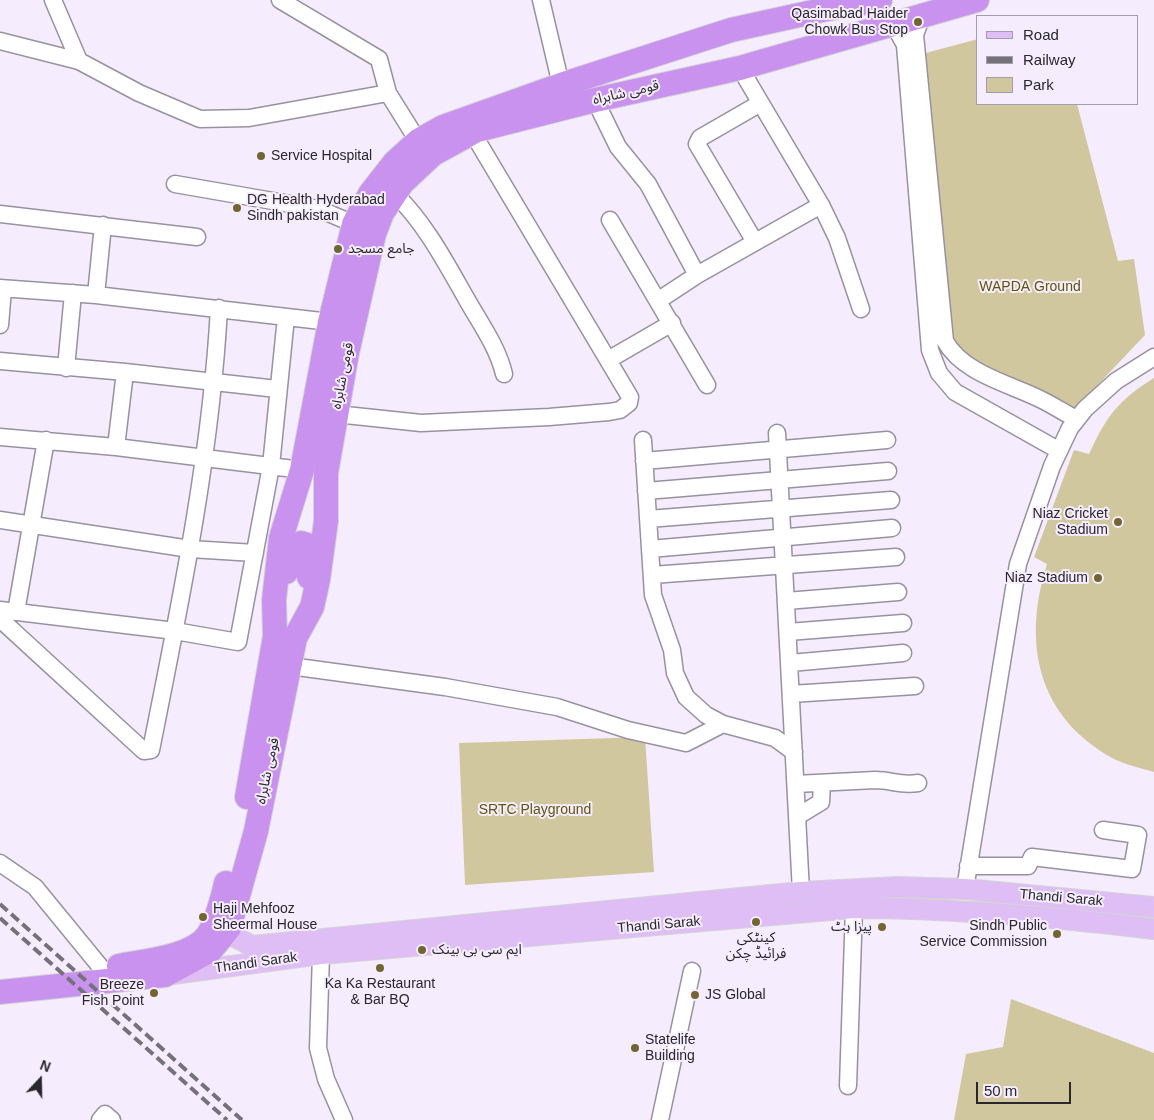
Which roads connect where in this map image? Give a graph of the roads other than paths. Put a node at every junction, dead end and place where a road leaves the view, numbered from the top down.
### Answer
1 (53, 0) edge
2 (280, 0) edge
3 (541, 0) edge
4 (880, 0) edge
5 (977, 0) edge
6 (836, 7) junction
7 (922, 15) junction
8 (894, 24) junction
9 (0, 41) edge
10 (779, 57) junction
11 (644, 58) junction
12 (79, 62) junction
13 (732, 70) junction
14 (561, 85) junction
15 (388, 93) junction
16 (595, 100) junction
17 (760, 104) junction
18 (472, 132) junction
19 (418, 141) junction
20 (175, 184) dead end
21 (384, 198) junction
22 (821, 205) junction
23 (0, 214) edge
24 (610, 220) dead end
25 (354, 224) junction
26 (103, 225) junction
27 (197, 237) dead end
28 (755, 242) junction
29 (697, 274) junction
30 (2, 288) edge
31 (73, 293) junction
32 (96, 295) junction
33 (659, 300) junction
34 (219, 308) junction
35 (861, 309) dead end
36 (286, 317) junction
37 (330, 322) junction
38 (672, 323) junction
39 (0, 325) edge
40 (1154, 357) edge
41 (608, 360) junction
42 (0, 362) edge
43 (66, 368) junction
44 (125, 372) junction
45 (504, 374) dead end
46 (215, 382) junction
47 (707, 385) dead end
48 (277, 389) junction
49 (336, 414) junction
50 (1076, 419) junction
51 (0, 437) edge
52 (46, 440) junction
53 (643, 440) dead end
54 (887, 440) dead end
55 (778, 441) junction
56 (116, 448) junction
57 (1058, 450) junction
58 (203, 459) junction
59 (644, 461) junction
60 (272, 466) junction
61 (302, 470) junction
62 (888, 471) dead end
63 (780, 479) junction
64 (646, 491) junction
65 (891, 500) dead end
66 (781, 508) junction
67 (648, 519) junction
68 (0, 520) edge
69 (33, 524) junction
70 (892, 528) dead end
71 (783, 538) junction
72 (190, 549) junction
73 (650, 549) junction
74 (255, 553) junction
75 (896, 557) dead end
76 (784, 564) junction
77 (652, 575) junction
78 (898, 592) dead end
79 (786, 601) junction
80 (8, 611) edge
81 (0, 619) edge
82 (903, 623) dead end
83 (175, 631) junction
84 (788, 632) junction
85 (285, 637) junction
86 (904, 653) dead end
87 (790, 662) junction
88 (290, 666) junction
89 (915, 686) dead end
90 (791, 694) junction
91 (723, 724) junction
92 (794, 752) junction
93 (822, 783) junction
94 (918, 783) dead end
95 (796, 784) junction
96 (798, 816) junction
97 (1103, 830) dead end
98 (0, 863) edge
99 (968, 866) junction
100 (965, 889) junction
101 (801, 892) junction
102 (1154, 906) edge
103 (854, 908) junction
104 (229, 928) junction
105 (1154, 929) edge
106 (321, 954) junction
107 (103, 970) junction
108 (692, 971) dead end
109 (164, 975) junction
110 (0, 977) edge
111 (0, 992) edge
112 (848, 1086) dead end
113 (100, 1120) edge
114 (112, 1120) edge
115 (344, 1120) edge
116 (660, 1120) edge

1 - 12 street
2 - 15 street
3 - 14 street
4 - 6 highway, قومی شاہراہ
5 - 7 highway, قومی شاہراہ
6 - 10 highway
6 - 11 highway, قومی شاہراہ
7 - 8 highway, قومی شاہراہ
7 - 50 street
8 - 10 highway, قومی شاہراہ
8 - 57 street
9 - 12 street
10 - 13 highway, قومی شاہراہ
11 - 13 highway
11 - 14 highway, قومی شاہراہ
12 - 15 street
13 - 16 highway, قومی شاہراہ
13 - 17 street
14 - 19 highway, قومی شاہراہ
15 - 19 street
16 - 18 highway, قومی شاہراہ
16 - 29 street
17 - 22 street
17 - 28 street
18 - 21 highway, قومی شاہراہ
18 - 41 street
19 - 21 highway, قومی شاہراہ
20 - 25 street
21 - 25 highway, قومی شاہراہ
21 - 45 street
21 - 49 highway, قومی شاہراہ
22 - 28 street
22 - 35 street
23 - 26 street
24 - 33 street
25 - 37 highway, قومی شاہراہ
26 - 27 street
26 - 32 street
28 - 29 street
29 - 33 street
30 - 31 street
30 - 39 street
31 - 32 street
31 - 43 street
32 - 34 street
33 - 38 street
34 - 36 street
34 - 46 street
36 - 37 street
36 - 48 street
37 - 61 highway, قومی شاہراہ
38 - 41 street
38 - 47 street
40 - 50 street
41 - 49 street
42 - 43 street
43 - 44 street
44 - 46 street
44 - 56 street
46 - 48 street
46 - 58 street
48 - 60 street
49 - 85 highway, قومی شاہراہ
50 - 57 street
51 - 52 street
52 - 56 street
52 - 69 street
53 - 59 street
54 - 55 street
55 - 59 street
55 - 63 street
56 - 58 street
57 - 99 street
58 - 60 street
58 - 72 street
59 - 64 street
60 - 61 street
60 - 74 street
61 - 85 highway, قومی شاہراہ
62 - 63 street
63 - 64 street
63 - 66 street
64 - 67 street
65 - 66 street
66 - 67 street
66 - 71 street
67 - 73 street
68 - 69 street
69 - 72 street
69 - 80 street
70 - 71 street
71 - 73 street
71 - 76 street
72 - 74 street
72 - 83 street
73 - 77 street
74 - 83 street
75 - 76 street
76 - 77 street
76 - 79 street
77 - 91 street
78 - 79 street
79 - 84 street
80 - 83 street
81 - 83 street
82 - 84 street
84 - 87 street
85 - 88 highway, قومی شاہراہ
85 - 107 highway, قومی شاہراہ
86 - 87 street
87 - 90 street
88 - 91 street
88 - 104 highway, قومی شاہراہ
89 - 90 street
90 - 92 street
91 - 92 street
92 - 95 street
93 - 94 street
93 - 95 street
93 - 96 street
95 - 96 street
96 - 101 street
97 - 99 street
98 - 107 street
99 - 100 street
100 - 101 main road, Thandi Sarak
100 - 102 main road, Thandi Sarak
101 - 104 main road, Thandi Sarak
103 - 105 main road, Thandi Sarak
103 - 106 main road, Thandi Sarak
103 - 112 street
104 - 109 highway, قومی شاہراہ
106 - 109 main road, Thandi Sarak
106 - 115 street
107 - 110 highway, قومی شاہراہ
108 - 116 street
109 - 111 highway, قومی شاہراہ
113 - 114 street

